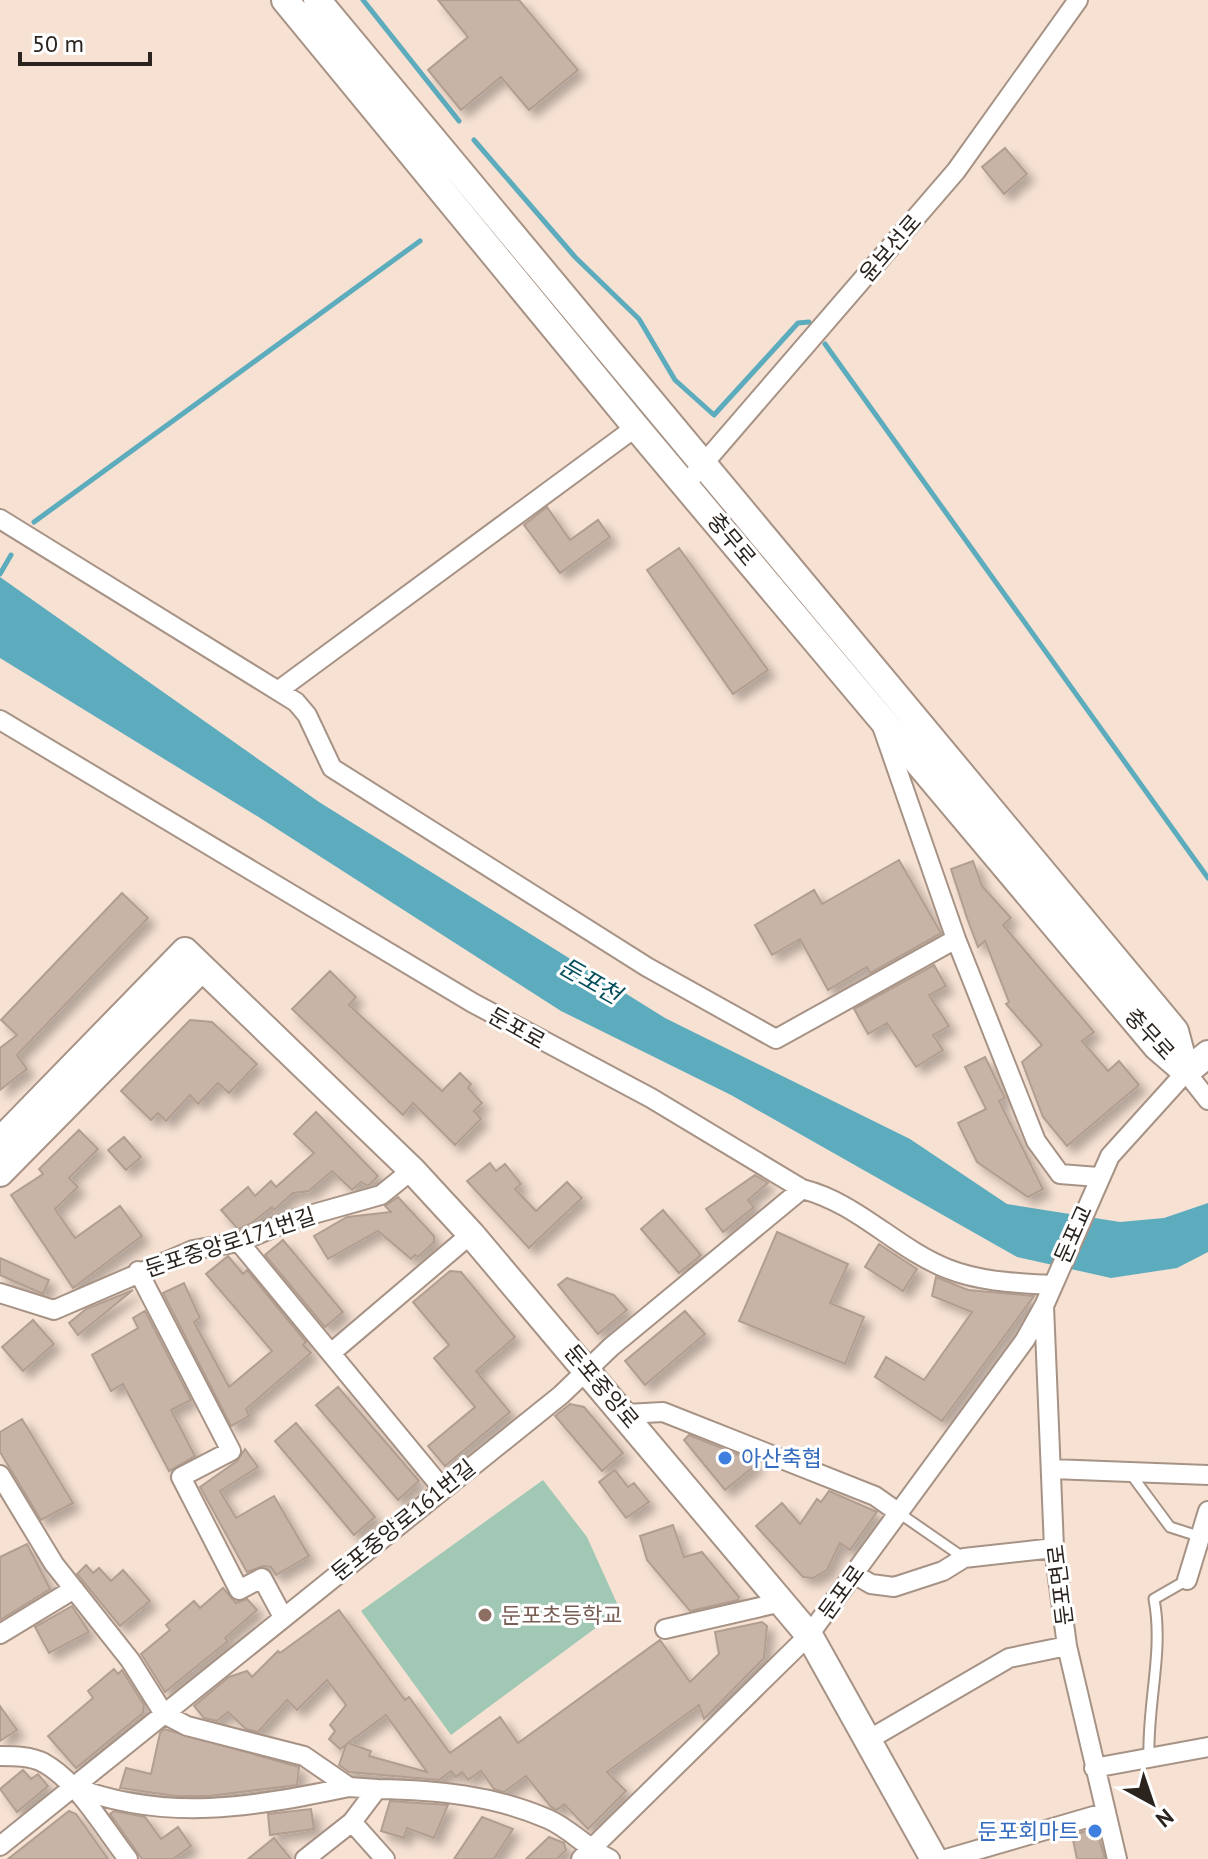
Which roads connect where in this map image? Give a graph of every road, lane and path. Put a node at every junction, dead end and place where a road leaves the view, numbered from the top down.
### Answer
1 (285, 0) edge
2 (317, 0) edge
3 (1078, 0) edge
4 (636, 427) junction
5 (703, 463) junction
6 (686, 484) junction
7 (0, 519) edge
8 (279, 690) junction
9 (877, 712) junction
10 (0, 720) edge
11 (956, 939) junction
12 (202, 968) junction
13 (1208, 1054) edge
14 (1186, 1072) junction
15 (1208, 1100) edge
16 (0, 1141) edge
17 (412, 1170) junction
18 (0, 1173) edge
19 (1095, 1184) junction
20 (802, 1189) junction
21 (471, 1234) junction
22 (239, 1242) junction
23 (138, 1271) junction
24 (1053, 1281) junction
25 (0, 1293) edge
26 (1044, 1306) junction
27 (331, 1353) junction
28 (589, 1369) junction
29 (626, 1414) junction
30 (1052, 1469) junction
31 (1129, 1472) junction
32 (0, 1475) edge
33 (1208, 1475) edge
34 (442, 1488) junction
35 (1208, 1511) edge
36 (899, 1513) junction
37 (1198, 1536) junction
38 (1054, 1548) junction
39 (964, 1558) junction
40 (854, 1574) junction
41 (1187, 1580) joint
42 (74, 1589) junction
43 (782, 1602) junction
44 (283, 1617) junction
45 (665, 1629) dead end
46 (0, 1634) edge
47 (809, 1635) junction
48 (1067, 1646) junction
49 (164, 1714) junction
50 (868, 1740) junction
51 (1208, 1747) edge
52 (0, 1756) edge
53 (1149, 1758) junction
54 (1094, 1768) junction
55 (71, 1786) junction
56 (349, 1787) junction
57 (377, 1789) junction
58 (1104, 1813) junction
59 (352, 1822) junction
60 (0, 1846) edge
61 (585, 1855) edge
62 (128, 1859) edge
63 (305, 1859) edge
64 (385, 1859) edge
65 (610, 1859) edge
66 (934, 1859) edge
67 (946, 1859) edge
68 (1117, 1859) edge

1 - 4 street, 충무로
2 - 5 street, 충무로
3 - 5 street, 윤보선로
4 - 6 street, 충무로
4 - 8 street
5 - 6 street, 윤보선로
5 - 14 street, 충무로
6 - 9 street, 충무로
7 - 8 street
8 - 11 street
9 - 11 street
9 - 14 street, 충무로
10 - 20 street, 둔포로
11 - 19 street
12 - 16 street
12 - 17 street, 둔포중앙로
12 - 18 street
13 - 14 street
14 - 15 street, 충무로
14 - 19 street, 둔포교
17 - 21 street, 둔포중앙로
17 - 22 street, 둔포중앙로171번길
19 - 24 street, 둔포교
20 - 24 street, 둔포로
20 - 28 street, 둔포중앙로161번길
21 - 27 street
21 - 28 street, 둔포중앙로
22 - 23 street, 둔포중앙로171번길
22 - 27 street
23 - 25 street, 둔포중앙로171번길
23 - 44 street
24 - 26 street, 둔포로
26 - 30 street, 둔포면로
26 - 36 street, 둔포로
27 - 34 street
28 - 29 street, 둔포중앙로
28 - 34 street, 둔포중앙로161번길
29 - 36 street
29 - 43 street, 둔포중앙로
30 - 31 street
30 - 38 street, 둔포면로
31 - 33 street
31 - 37 lane
32 - 42 street
34 - 44 street, 둔포중앙로161번길
35 - 37 street
36 - 39 lane
36 - 40 street, 둔포로
37 - 41 street
38 - 39 street
38 - 48 street, 둔포면로
39 - 40 street
40 - 47 street, 둔포로
41 - 53 lane
42 - 46 street
42 - 49 street
43 - 45 street
43 - 47 street, 둔포중앙로
44 - 49 street, 둔포중앙로161번길
47 - 50 street, 둔포중앙로
47 - 61 street, 둔포로
48 - 50 street
48 - 54 street, 둔포면로
49 - 55 street, 둔포중앙로161번길
49 - 56 street
50 - 66 street, 둔포중앙로
51 - 53 street
52 - 55 street
53 - 54 street
54 - 58 street, 둔포면로
55 - 56 street
55 - 60 street, 둔포중앙로161번길
55 - 62 street
56 - 57 street
57 - 59 street
57 - 61 street
58 - 67 street
58 - 68 street, 둔포면로
59 - 63 street
59 - 64 street
61 - 65 street

